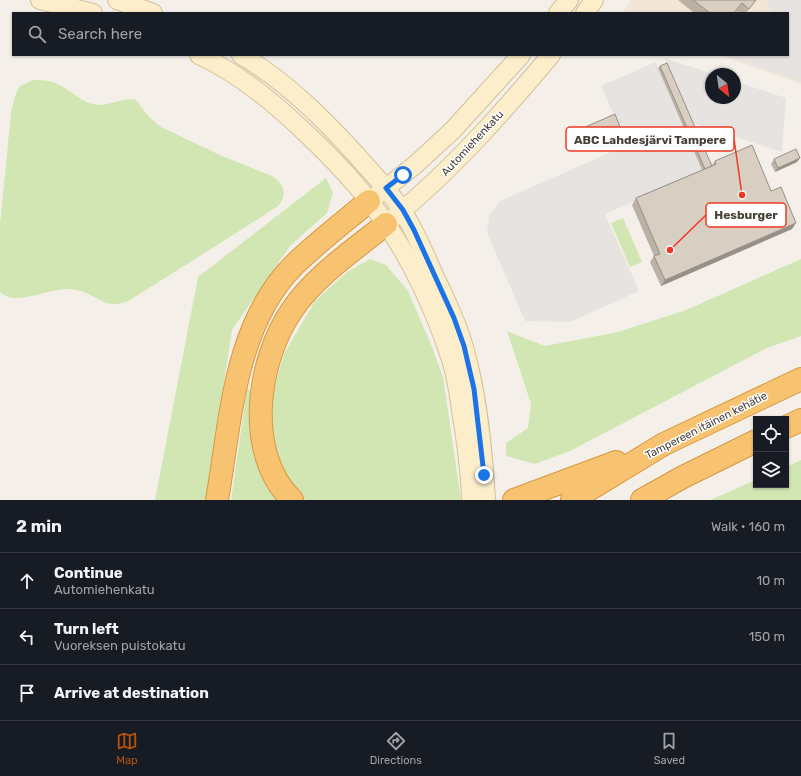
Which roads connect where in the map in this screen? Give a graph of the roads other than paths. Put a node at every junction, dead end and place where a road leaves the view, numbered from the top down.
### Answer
1 (40, 0) edge
2 (117, 0) edge
3 (569, 0) edge
4 (594, 0) edge
5 (89, 12) edge
6 (150, 12) edge
7 (559, 12) edge
8 (586, 12) edge
9 (201, 56) edge
10 (242, 56) edge
11 (520, 56) edge
12 (550, 56) edge
13 (378, 195) junction
14 (394, 217) junction
15 (801, 379) edge
16 (801, 420) edge
17 (789, 426) edge
18 (753, 442) edge
19 (664, 444) junction
20 (477, 478) junction
21 (217, 500) edge
22 (292, 500) edge
23 (471, 500) edge
24 (486, 500) edge
25 (514, 500) edge
26 (572, 500) edge
27 (642, 500) edge

1 - 5 main road
2 - 6 main road
3 - 7 main road
4 - 8 main road
9 - 13 main road
10 - 13 main road
11 - 13 main road, Automiehenkatu
12 - 14 main road, Automiehenkatu
13 - 14 main road
13 - 21 highway
14 - 20 main road
14 - 22 highway
15 - 19 highway, Tampereen itäinen kehätie
16 - 17 highway
18 - 27 highway
19 - 25 highway
19 - 26 highway, Tampereen itäinen kehätie
20 - 23 main road
20 - 24 main road

